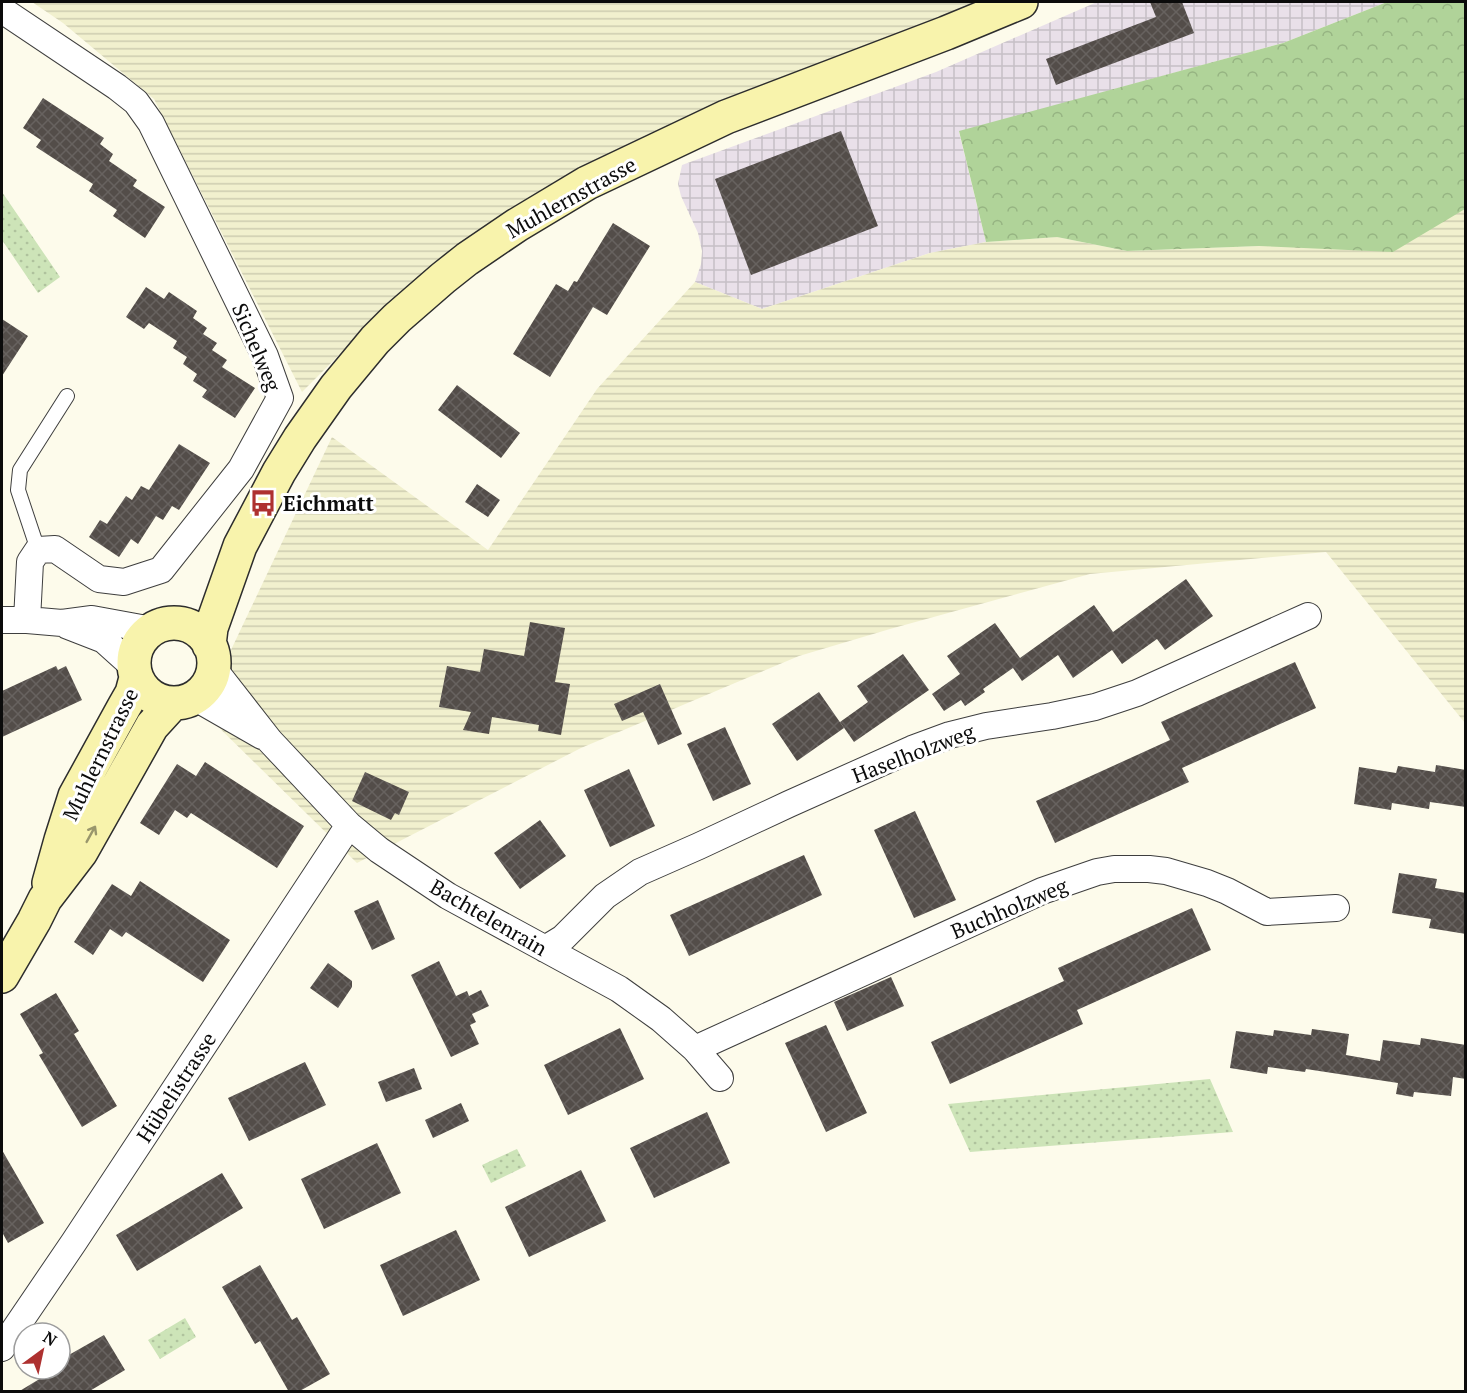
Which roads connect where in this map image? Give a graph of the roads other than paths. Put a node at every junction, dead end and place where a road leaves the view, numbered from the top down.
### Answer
1 (1021, 2) edge
2 (2, 10) edge
3 (67, 396) dead end
4 (240, 546) junction
5 (38, 550) junction
6 (1308, 616) dead end
7 (2, 620) edge
8 (27, 620) junction
9 (62, 623) junction
10 (162, 627) junction
11 (211, 656) junction
12 (135, 672) junction
13 (183, 700) junction
14 (270, 741) junction
15 (349, 825) junction
16 (45, 899) junction
17 (1336, 908) dead end
18 (544, 949) junction
19 (2, 976) edge
20 (695, 1049) junction
21 (720, 1078) dead end
22 (2, 1348) edge

1 - 4 street, Muhlernstrasse
2 - 5 street, Sichelweg
3 - 5 lane
4 - 10 street, Muhlernstrasse
4 - 11 street, Muhlernstrasse
5 - 8 street
6 - 18 street, Haselholzweg
7 - 8 street
8 - 9 street
9 - 10 street
9 - 12 street
10 - 11 street
10 - 12 street, Muhlernstrasse
11 - 13 street, Muhlernstrasse
11 - 14 street, Bachtelenrain
12 - 13 street, Muhlernstrasse
12 - 16 street, Muhlernstrasse
13 - 14 street, Bachtelenrain
16 -> 13 street, Muhlernstrasse
14 - 15 street, Bachtelenrain
15 - 18 street, Bachtelenrain
15 - 22 street, Hübelistrasse
16 - 19 street, Muhlernstrasse
17 - 20 street, Buchholzweg
18 - 20 street, Bachtelenrain
20 - 21 street, Bachtelenrain

